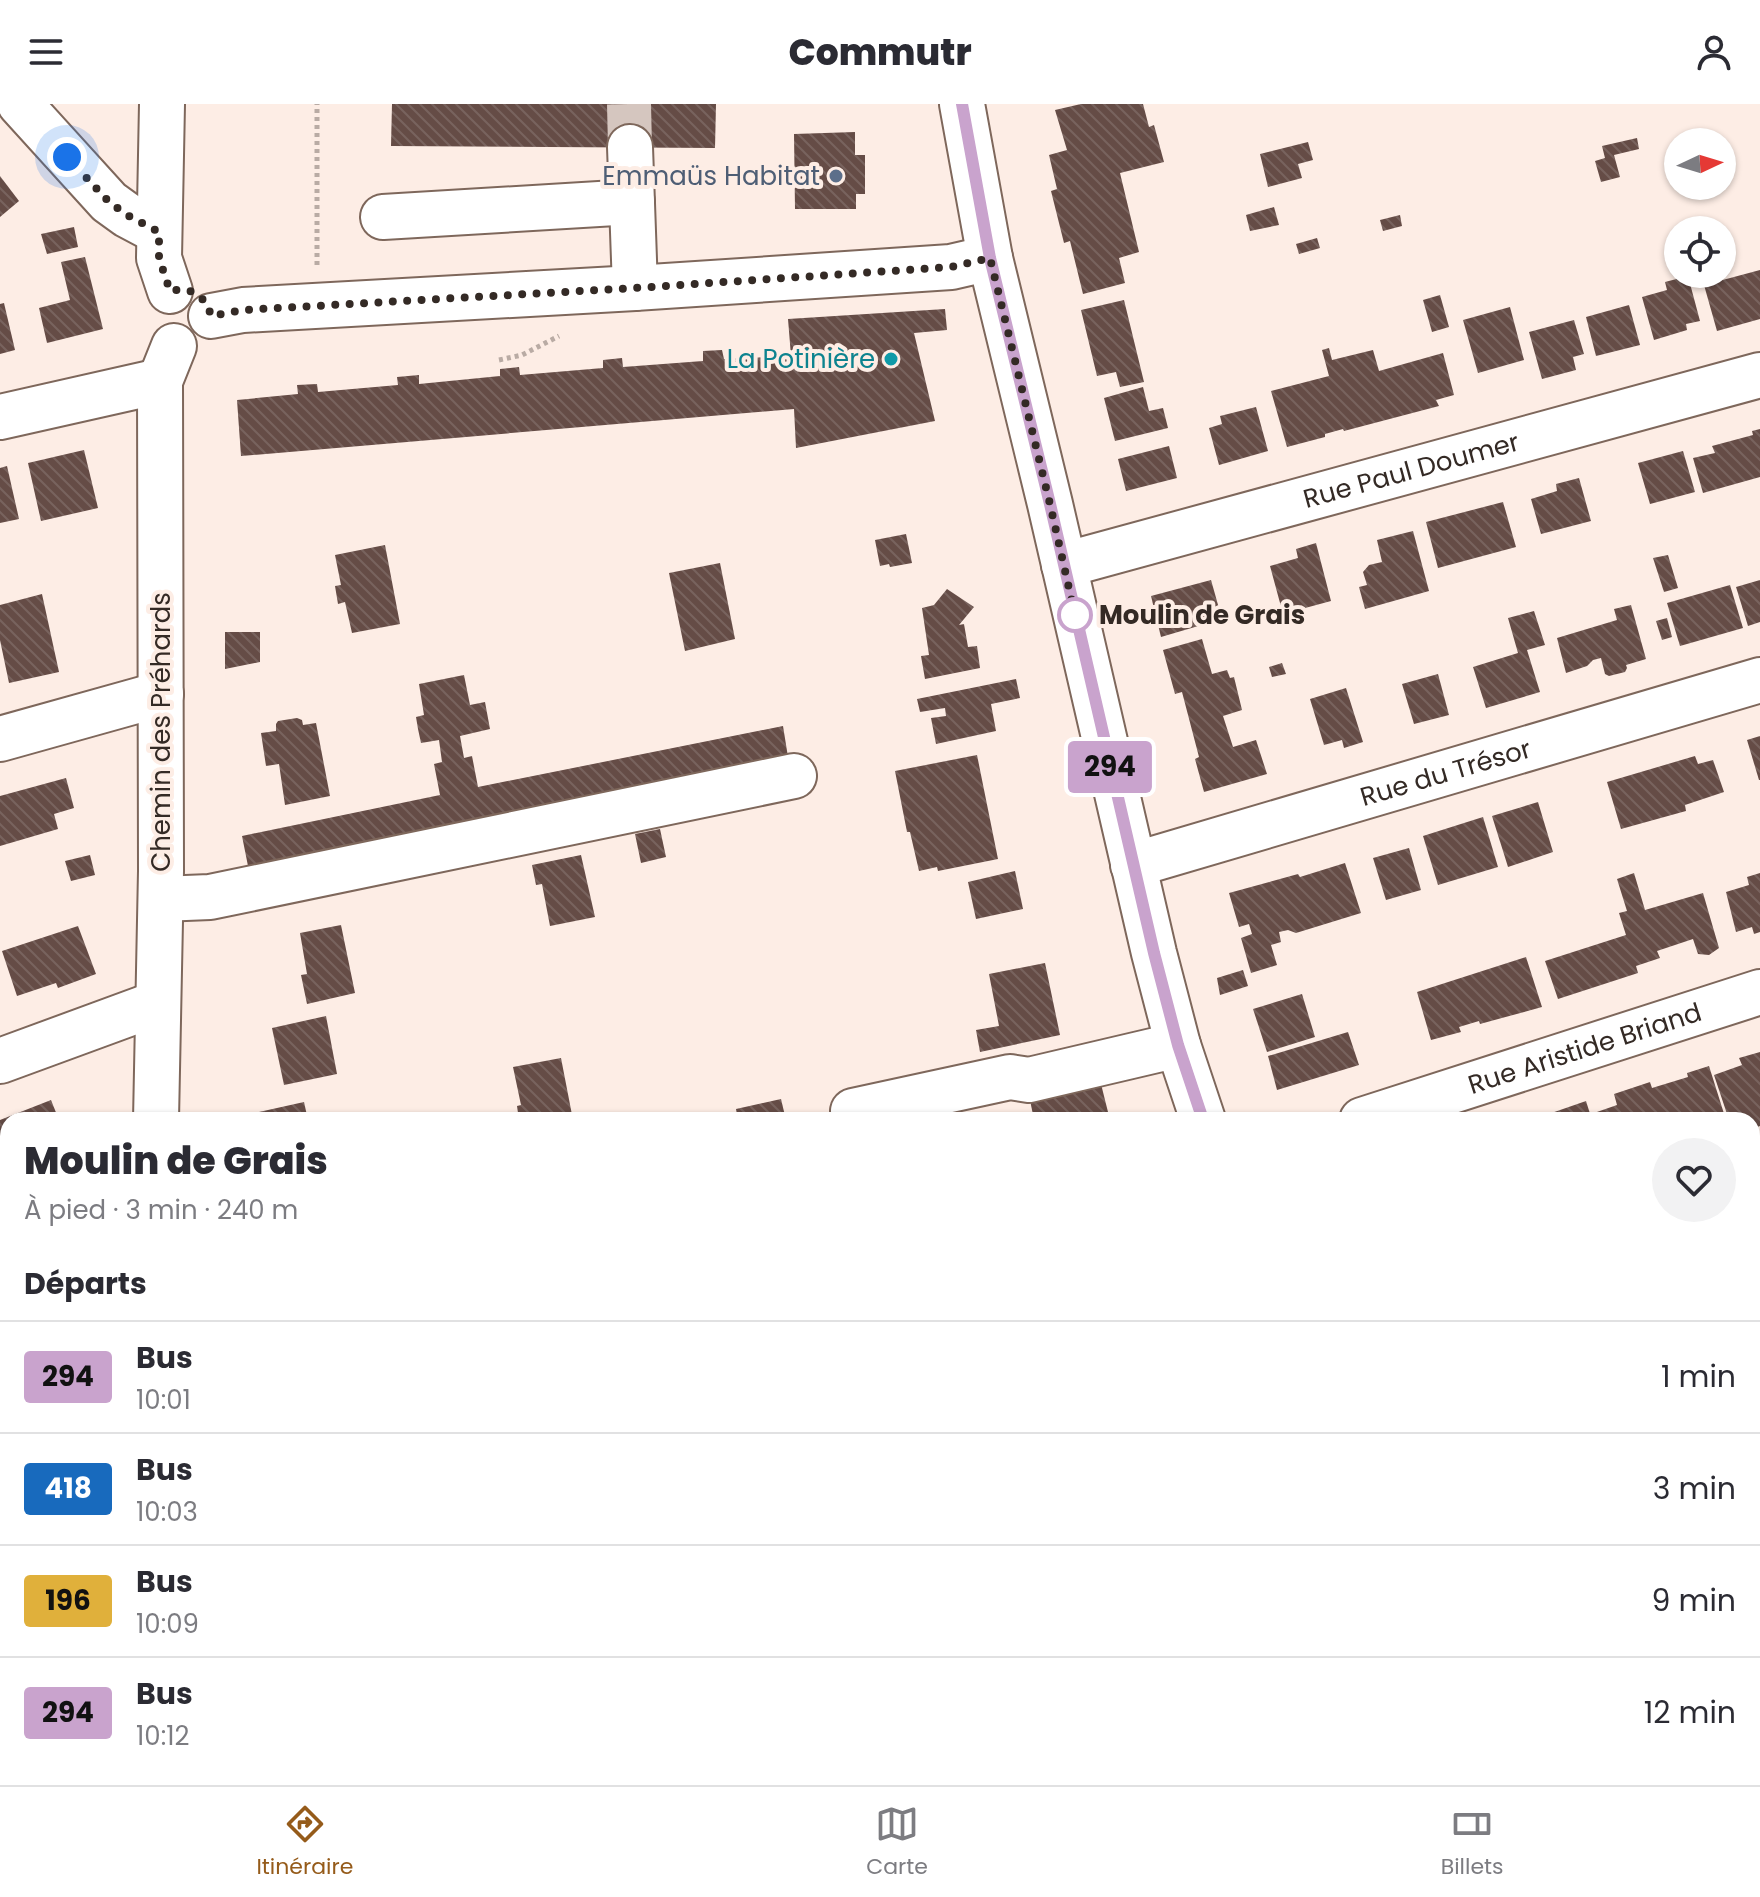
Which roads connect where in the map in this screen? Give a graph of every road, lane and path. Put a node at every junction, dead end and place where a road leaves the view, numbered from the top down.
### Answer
1 (20, 104) edge
2 (162, 104) edge
3 (317, 104) edge
4 (962, 104) edge
5 (630, 147) tunnel mouth
6 (632, 202) junction
7 (383, 217) dead end
8 (159, 232) junction
9 (990, 258) junction
10 (635, 288) junction
11 (170, 291) junction
12 (317, 306) junction
13 (211, 316) junction
14 (167, 363) junction
15 (1760, 375) edge
16 (0, 417) edge
17 (1064, 565) junction
18 (1760, 680) edge
19 (161, 694) junction
20 (0, 739) edge
21 (794, 776) dead end
22 (1133, 865) junction
23 (161, 899) junction
24 (1760, 992) edge
25 (158, 1003) junction
26 (1178, 1045) junction
27 (0, 1061) edge
28 (853, 1111) dead end
29 (156, 1112) edge
30 (1200, 1112) edge
31 (1387, 1112) edge

1 - 8 street
2 - 8 street
3 - 12 path
4 - 9 street
5 - 6 street
6 - 7 street
6 - 10 street
8 - 11 street
9 - 10 street
9 - 17 street
10 - 12 street
11 - 13 street
11 - 14 street
12 - 13 street
13 - 14 street
14 - 16 street
14 - 19 street, Chemin des Préhards
15 - 17 street, Rue Paul Doumer
17 - 22 street
18 - 22 street, Rue du Trésor
19 - 20 street
19 - 23 street, Chemin des Préhards
21 - 23 street
22 - 26 street
23 - 25 street, Chemin des Préhards
24 - 31 street, Rue Aristide Briand
25 - 27 street
25 - 29 street, Chemin des Préhards
26 - 28 street
26 - 30 street

